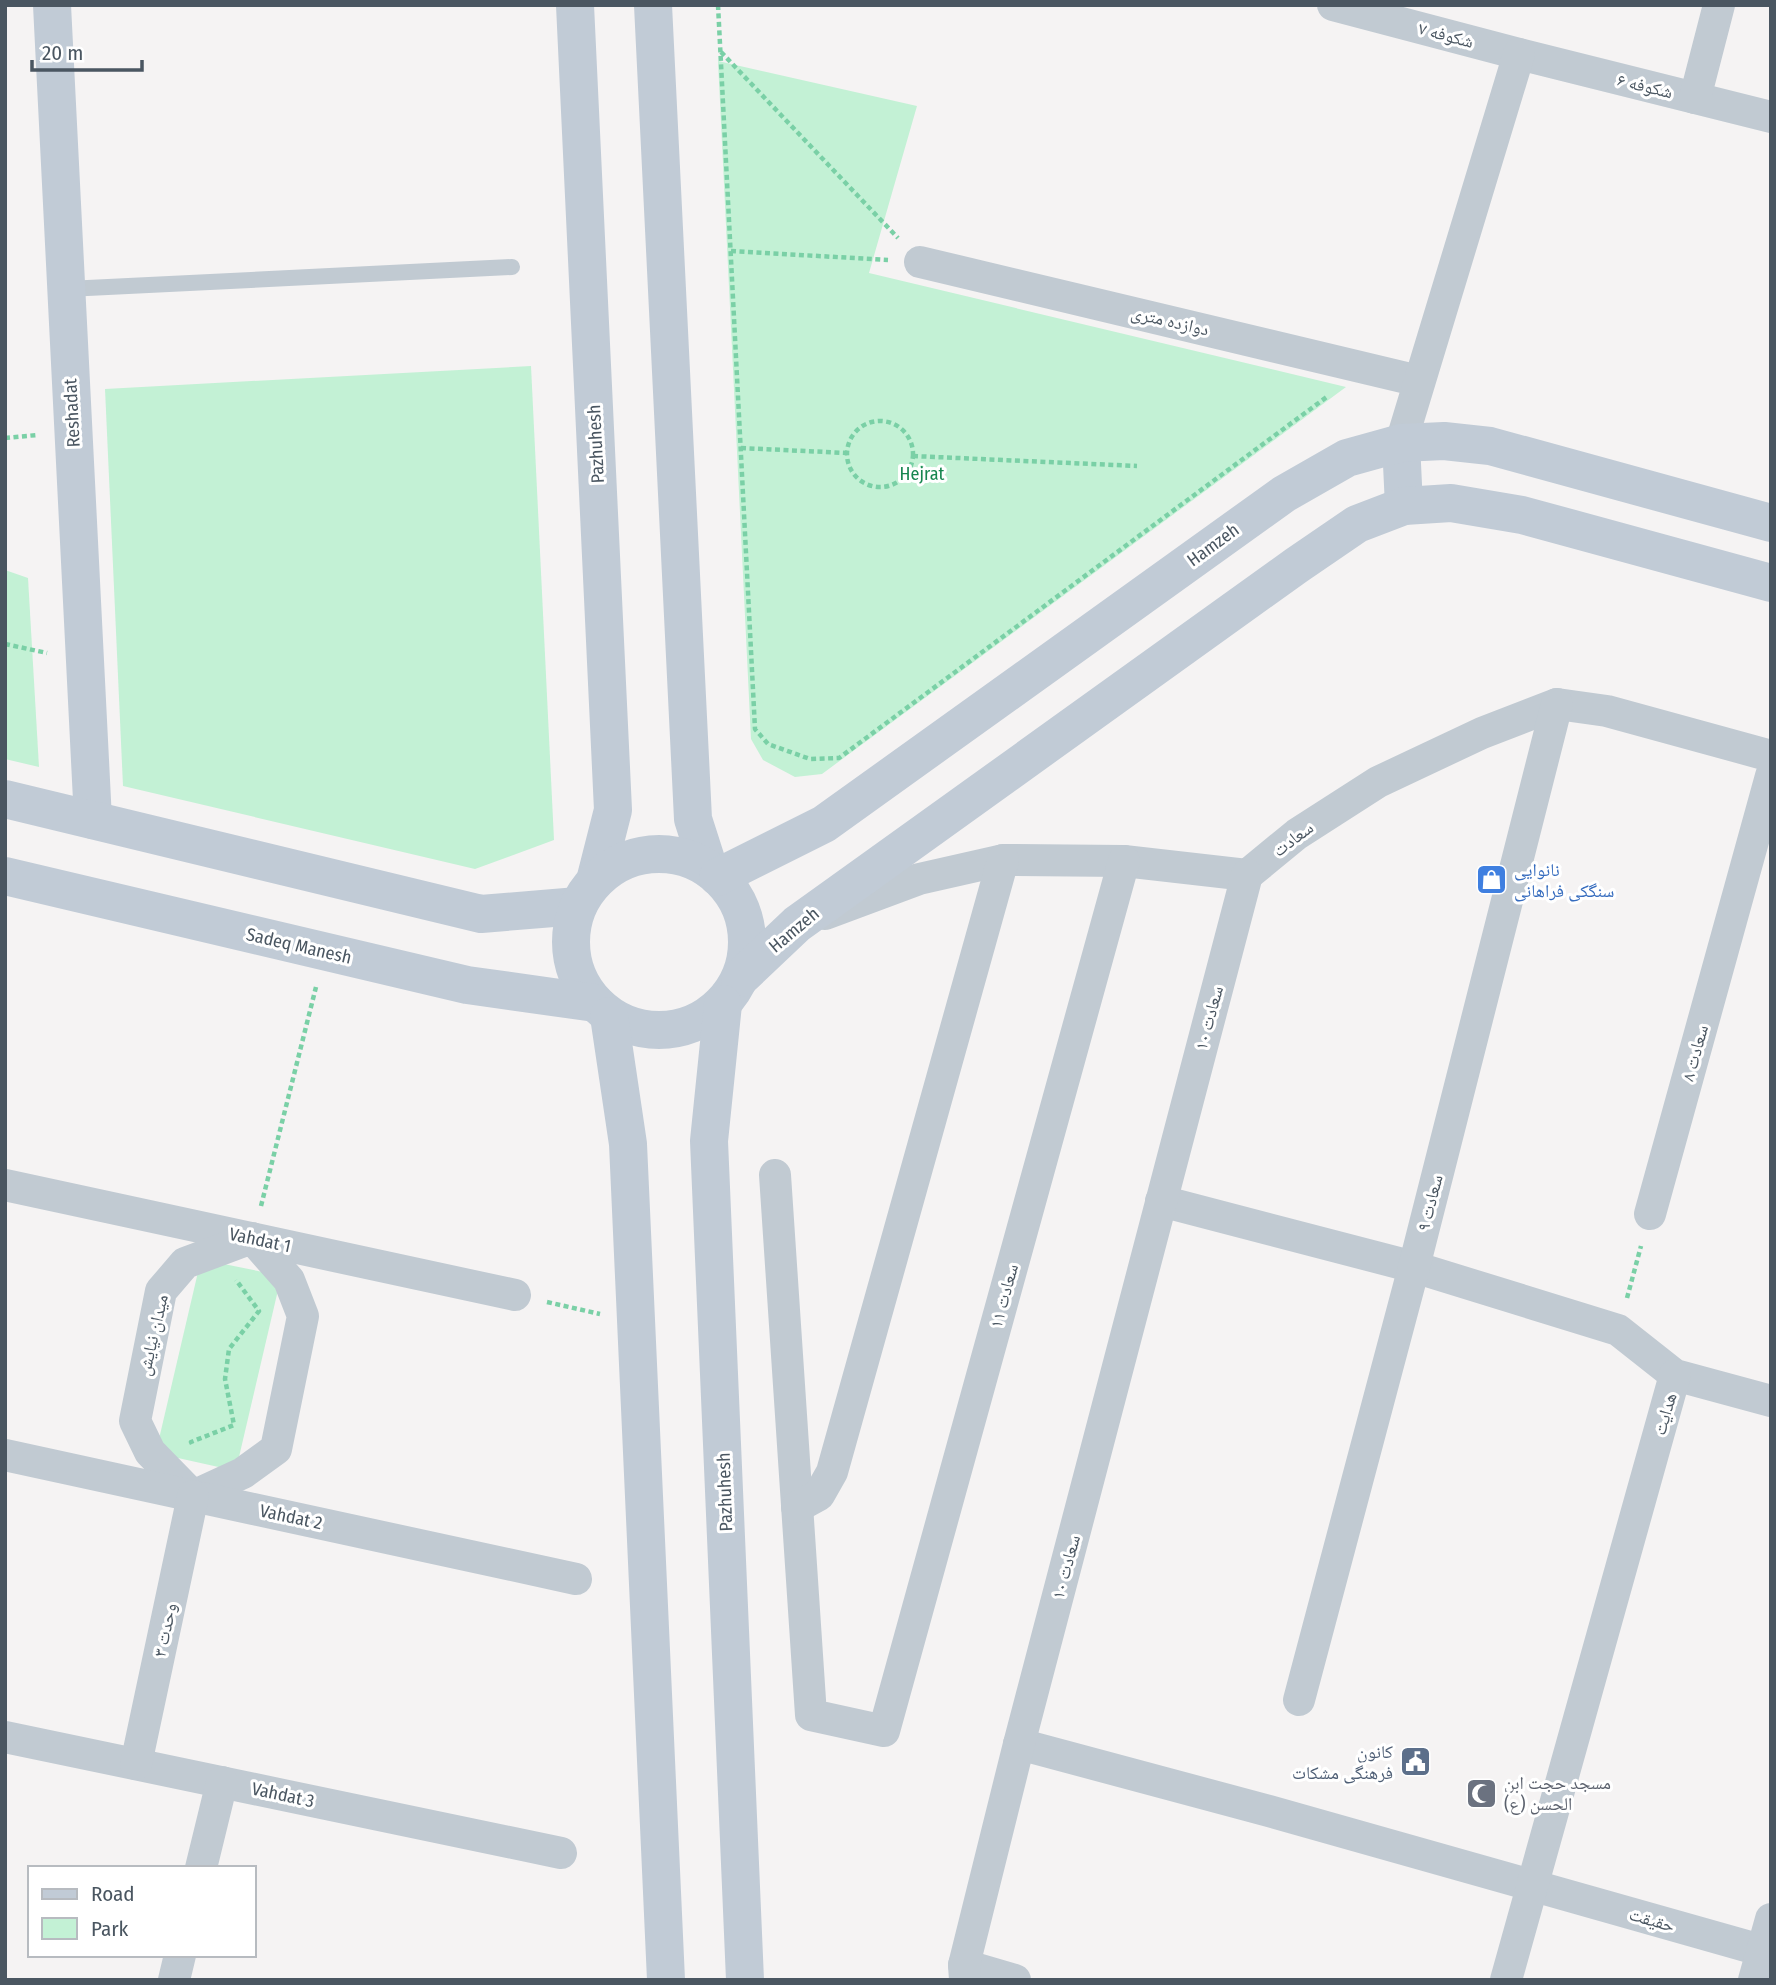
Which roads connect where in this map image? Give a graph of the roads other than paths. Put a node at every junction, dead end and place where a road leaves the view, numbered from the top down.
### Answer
1 (52, 5) edge
2 (575, 5) edge
3 (653, 5) edge
4 (1333, 5) edge
5 (1719, 5) edge
6 (1519, 54) junction
7 (1695, 98) junction
8 (1771, 117) edge
9 (920, 262) road end
10 (512, 267) dead end
11 (66, 289) junction
12 (1419, 381) junction
13 (1401, 443) junction
14 (1404, 506) junction
15 (1771, 523) edge
16 (1771, 583) edge
17 (1557, 704) junction
18 (1771, 756) edge
19 (1771, 776) edge
20 (5, 799) edge
21 (93, 820) junction
22 (1003, 860) junction
23 (1124, 860) junction
24 (713, 873) junction
25 (1247, 875) junction
26 (5, 876) edge
27 (586, 893) junction
28 (797, 924) junction
29 (732, 991) junction
30 (602, 1009) junction
31 (775, 1175) dead end
32 (5, 1185) edge
33 (1161, 1201) junction
34 (1650, 1214) road end
35 (252, 1238) junction
36 (1414, 1267) junction
37 (515, 1295) road end
38 (1675, 1375) junction
39 (1771, 1401) edge
40 (5, 1455) edge
41 (193, 1496) junction
42 (797, 1507) junction
43 (576, 1578) dead end
44 (1299, 1700) dead end
45 (5, 1737) edge
46 (1019, 1744) junction
47 (136, 1764) junction
48 (222, 1782) junction
49 (561, 1853) dead end
50 (201, 1866) edge
51 (1533, 1886) junction
52 (1771, 1919) edge
53 (180, 1957) edge
54 (1762, 1961) edge
55 (964, 1972) edge
56 (174, 1980) edge
57 (666, 1980) edge
58 (745, 1980) edge
59 (1015, 1980) edge
60 (1506, 1980) edge

1 - 11 street, Reshadat
2 - 27 street, Pazhuhesh
3 - 24 street
4 - 6 street, شکوفه ۷
5 - 7 street
6 - 7 street, شکوفه ۶
6 - 12 street
7 - 8 street, شکوفه ۶
9 - 12 street, دوازده متری
10 - 11 lane
11 - 21 street, Reshadat
12 - 13 street
13 - 14 street
13 - 15 street, Hamzeh
13 - 24 street, Hamzeh
14 - 16 street, Hamzeh
14 - 28 street, Hamzeh
17 - 18 street, سعادت
17 - 25 street, سعادت
17 - 36 street, سعادت ۹
19 - 34 street, سعادت ۸
20 - 21 street
21 - 27 street
22 - 23 street
22 - 28 street
22 - 42 street
23 - 25 street
23 - 42 street, سعادت ۱۱
24 - 27 street
24 - 29 street
25 - 33 street, سعادت ۱۰
26 - 30 street, Sadeq Manesh
27 - 30 street
28 - 29 street, Hamzeh
29 - 30 street
29 - 58 street, Pazhuhesh
30 - 57 street
31 - 42 street
32 - 35 street, Vahdat 1
33 - 36 street, هدایت
33 - 46 street, سعادت ۱۰
35 - 37 street, Vahdat 1
35 - 41 street
35 - 41 street, میدان نیایش
36 - 38 street, هدایت
36 - 44 street, سعادت ۹
38 - 39 street
38 - 51 street, هدایت
40 - 41 street, Vahdat 2
41 - 43 street, Vahdat 2
41 - 47 street, وحدت ۳
45 - 47 street, Vahdat 3
46 - 51 street
46 - 55 street, سعادت ۱۰
47 - 48 street, Vahdat 3
48 - 49 street, Vahdat 3
48 - 50 street
51 - 54 street, حقیقت
51 - 60 street, هدایت
52 - 54 street
53 - 56 street
55 - 59 street

